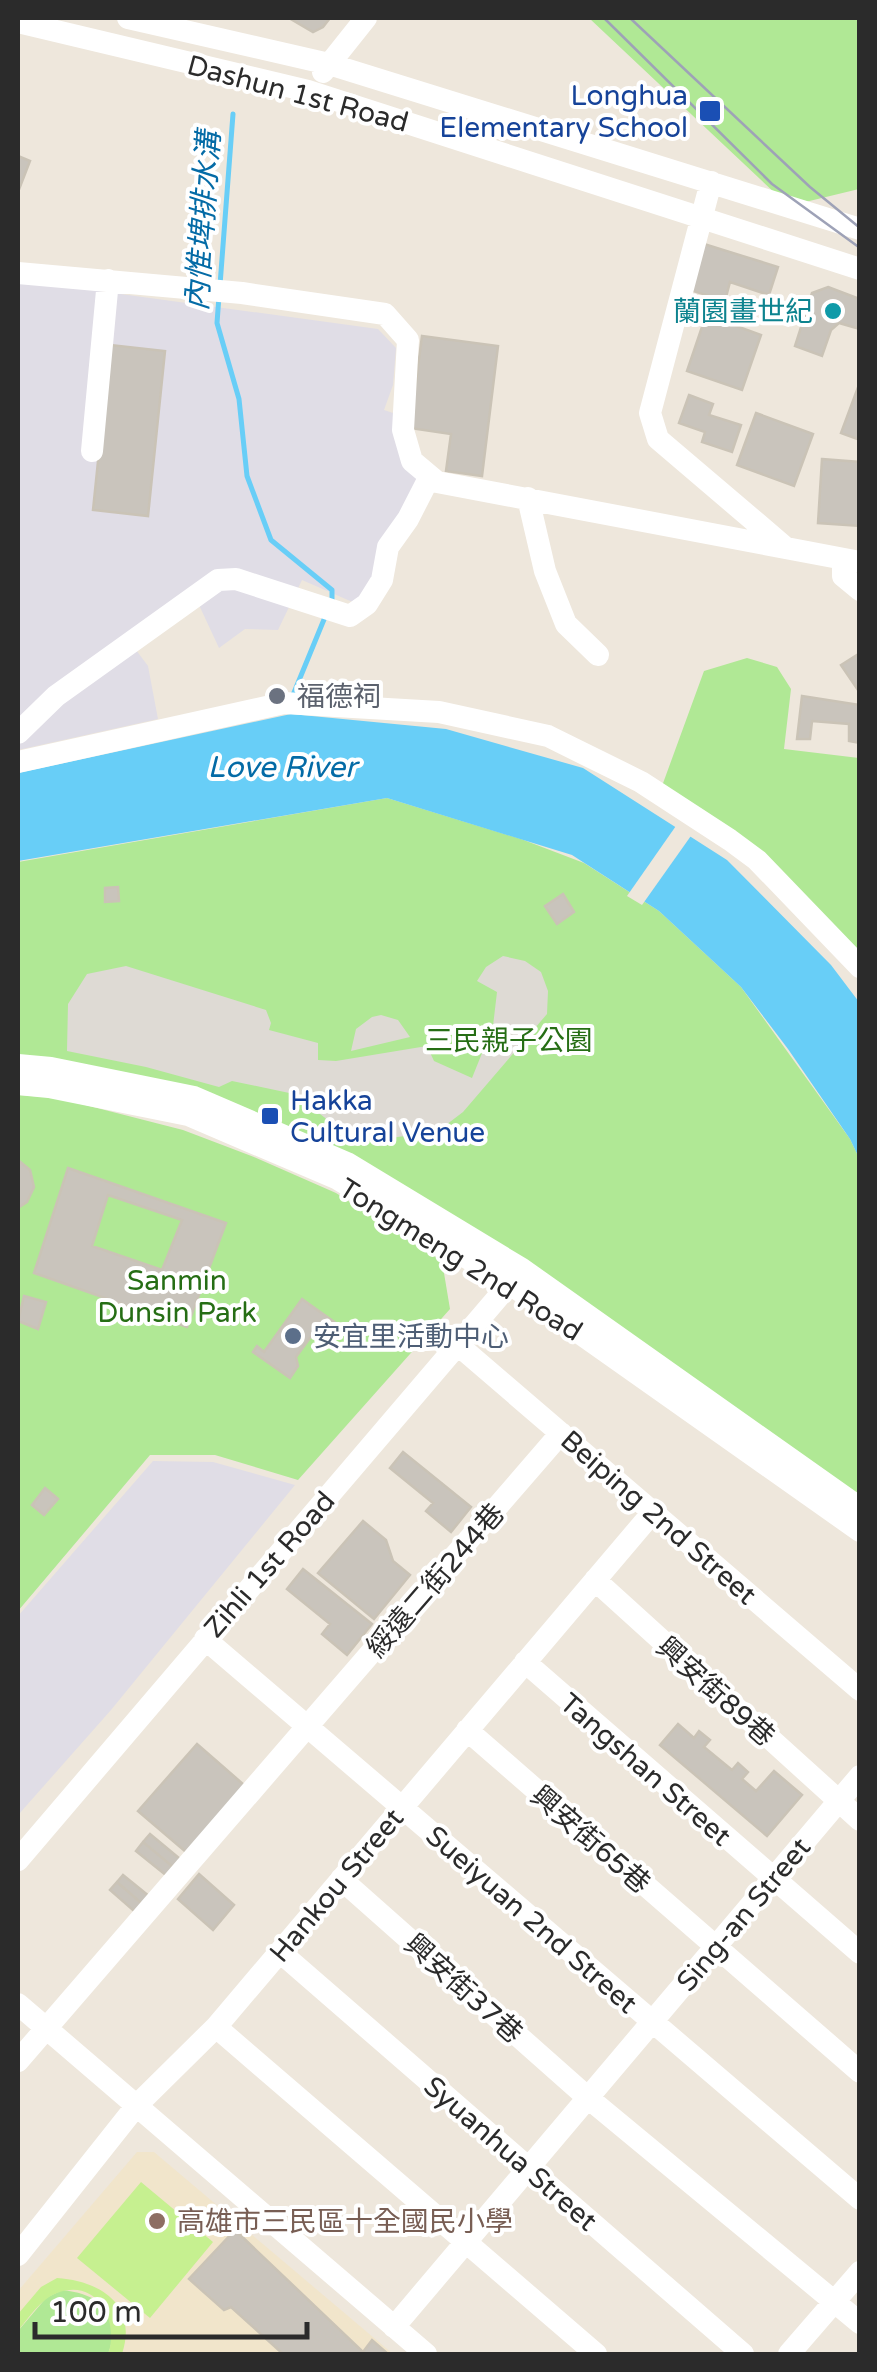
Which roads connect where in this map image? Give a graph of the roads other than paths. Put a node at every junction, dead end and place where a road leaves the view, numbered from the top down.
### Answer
1 (128, 18) edge
2 (366, 18) edge
3 (18, 22) edge
4 (329, 64) junction
5 (308, 91) junction
6 (711, 182) junction
7 (701, 216) junction
8 (860, 230) edge
9 (860, 269) edge
10 (18, 274) edge
11 (108, 280) junction
12 (92, 451) dead end
13 (430, 476) junction
14 (528, 498) junction
15 (788, 550) junction
16 (852, 561) edge
17 (860, 590) edge
18 (598, 656) dead end
19 (18, 733) edge
20 (18, 762) edge
21 (860, 967) edge
22 (18, 1065) edge
23 (18, 1084) edge
24 (191, 1106) junction
25 (516, 1276) junction
26 (458, 1345) junction
27 (561, 1433) junction
28 (860, 1508) edge
29 (653, 1512) junction
30 (860, 1532) edge
31 (594, 1580) junction
32 (205, 1639) junction
33 (525, 1662) junction
34 (860, 1690) edge
35 (309, 1728) junction
36 (467, 1730) junction
37 (860, 1776) edge
38 (838, 1802) junction
39 (402, 1808) junction
40 (860, 1820) edge
41 (18, 1860) edge
42 (341, 1880) junction
43 (772, 1880) junction
44 (714, 1948) junction
45 (280, 1952) junction
46 (860, 1953) edge
47 (18, 2004) edge
48 (652, 2021) junction
49 (216, 2027) junction
50 (46, 2028) junction
51 (18, 2061) edge
52 (860, 2072) edge
53 (587, 2097) junction
54 (136, 2105) junction
55 (527, 2168) junction
56 (860, 2199) edge
57 (463, 2243) junction
58 (18, 2255) edge
59 (860, 2272) edge
60 (835, 2300) junction
61 (860, 2324) edge
62 (394, 2327) junction
63 (426, 2354) edge
64 (596, 2354) edge
65 (743, 2354) edge
66 (789, 2354) edge

1 - 4 street, Dashun 1st Road
2 - 4 street
3 - 5 street, Dashun 1st Road
4 - 5 street
4 - 6 street, Dashun 1st Road
5 - 7 street, Dashun 1st Road
6 - 7 street
6 - 8 street, Dashun 1st Road
7 - 9 street, Dashun 1st Road
7 - 15 street
10 - 11 street
11 - 12 street
11 - 13 street
13 - 14 street
13 - 19 street
14 - 15 street
14 - 18 street
15 - 16 street
16 - 17 street
20 - 21 street
22 - 24 street, Tongmeng 2nd Road
23 - 24 street, Tongmeng 2nd Road
24 - 25 street, Tongmeng 2nd Road
25 - 26 street, Zihli 1st Road
25 - 28 street, Tongmeng 2nd Road
25 - 30 street, Tongmeng 2nd Road
26 - 27 street, Beiping 2nd Street
26 - 32 street, Zihli 1st Road
27 - 29 street, Beiping 2nd Street
27 - 35 street, 綏遠二街244巷
29 - 31 street, Hankou Street
29 - 34 street, Beiping 2nd Street
31 - 33 street, Hankou Street
31 - 38 street, 興安街89巷
32 - 35 street, Sueiyuan 2nd Street
32 - 41 street, Zihli 1st Road
33 - 36 street, Hankou Street
33 - 43 street, Tangshan Street
35 - 39 street, Sueiyuan 2nd Street
35 - 50 street, 綏遠二街244巷
36 - 39 street, Hankou Street
36 - 44 street, 興安街65巷
37 - 38 street, Sing-an Street
38 - 40 street, 興安街89巷
38 - 43 street, Sing-an Street
39 - 42 street, Hankou Street
39 - 48 street, Sueiyuan 2nd Street
42 - 45 street, Hankou Street
42 - 53 street, 興安街37巷
43 - 44 street, Sing-an Street
43 - 46 street, Tangshan Street
44 - 48 street, Sing-an Street
44 - 52 street, 興安街65巷
45 - 49 street, Hankou Street
45 - 55 street, Syuanhua Street
47 - 50 street
48 - 53 street, Sing-an Street
48 - 56 street, Sueiyuan 2nd Street
49 - 54 street, Hankou Street
49 - 57 street
50 - 51 street, 綏遠二街244巷
50 - 54 street
53 - 55 street, Sing-an Street
53 - 60 street, 興安街37巷
54 - 58 street, Hankou Street
54 - 62 street
55 - 57 street, Sing-an Street
55 - 65 street, Syuanhua Street
57 - 62 street, Sing-an Street
57 - 64 street
59 - 60 street
60 - 61 street, 興安街37巷
60 - 66 street
62 - 63 street

